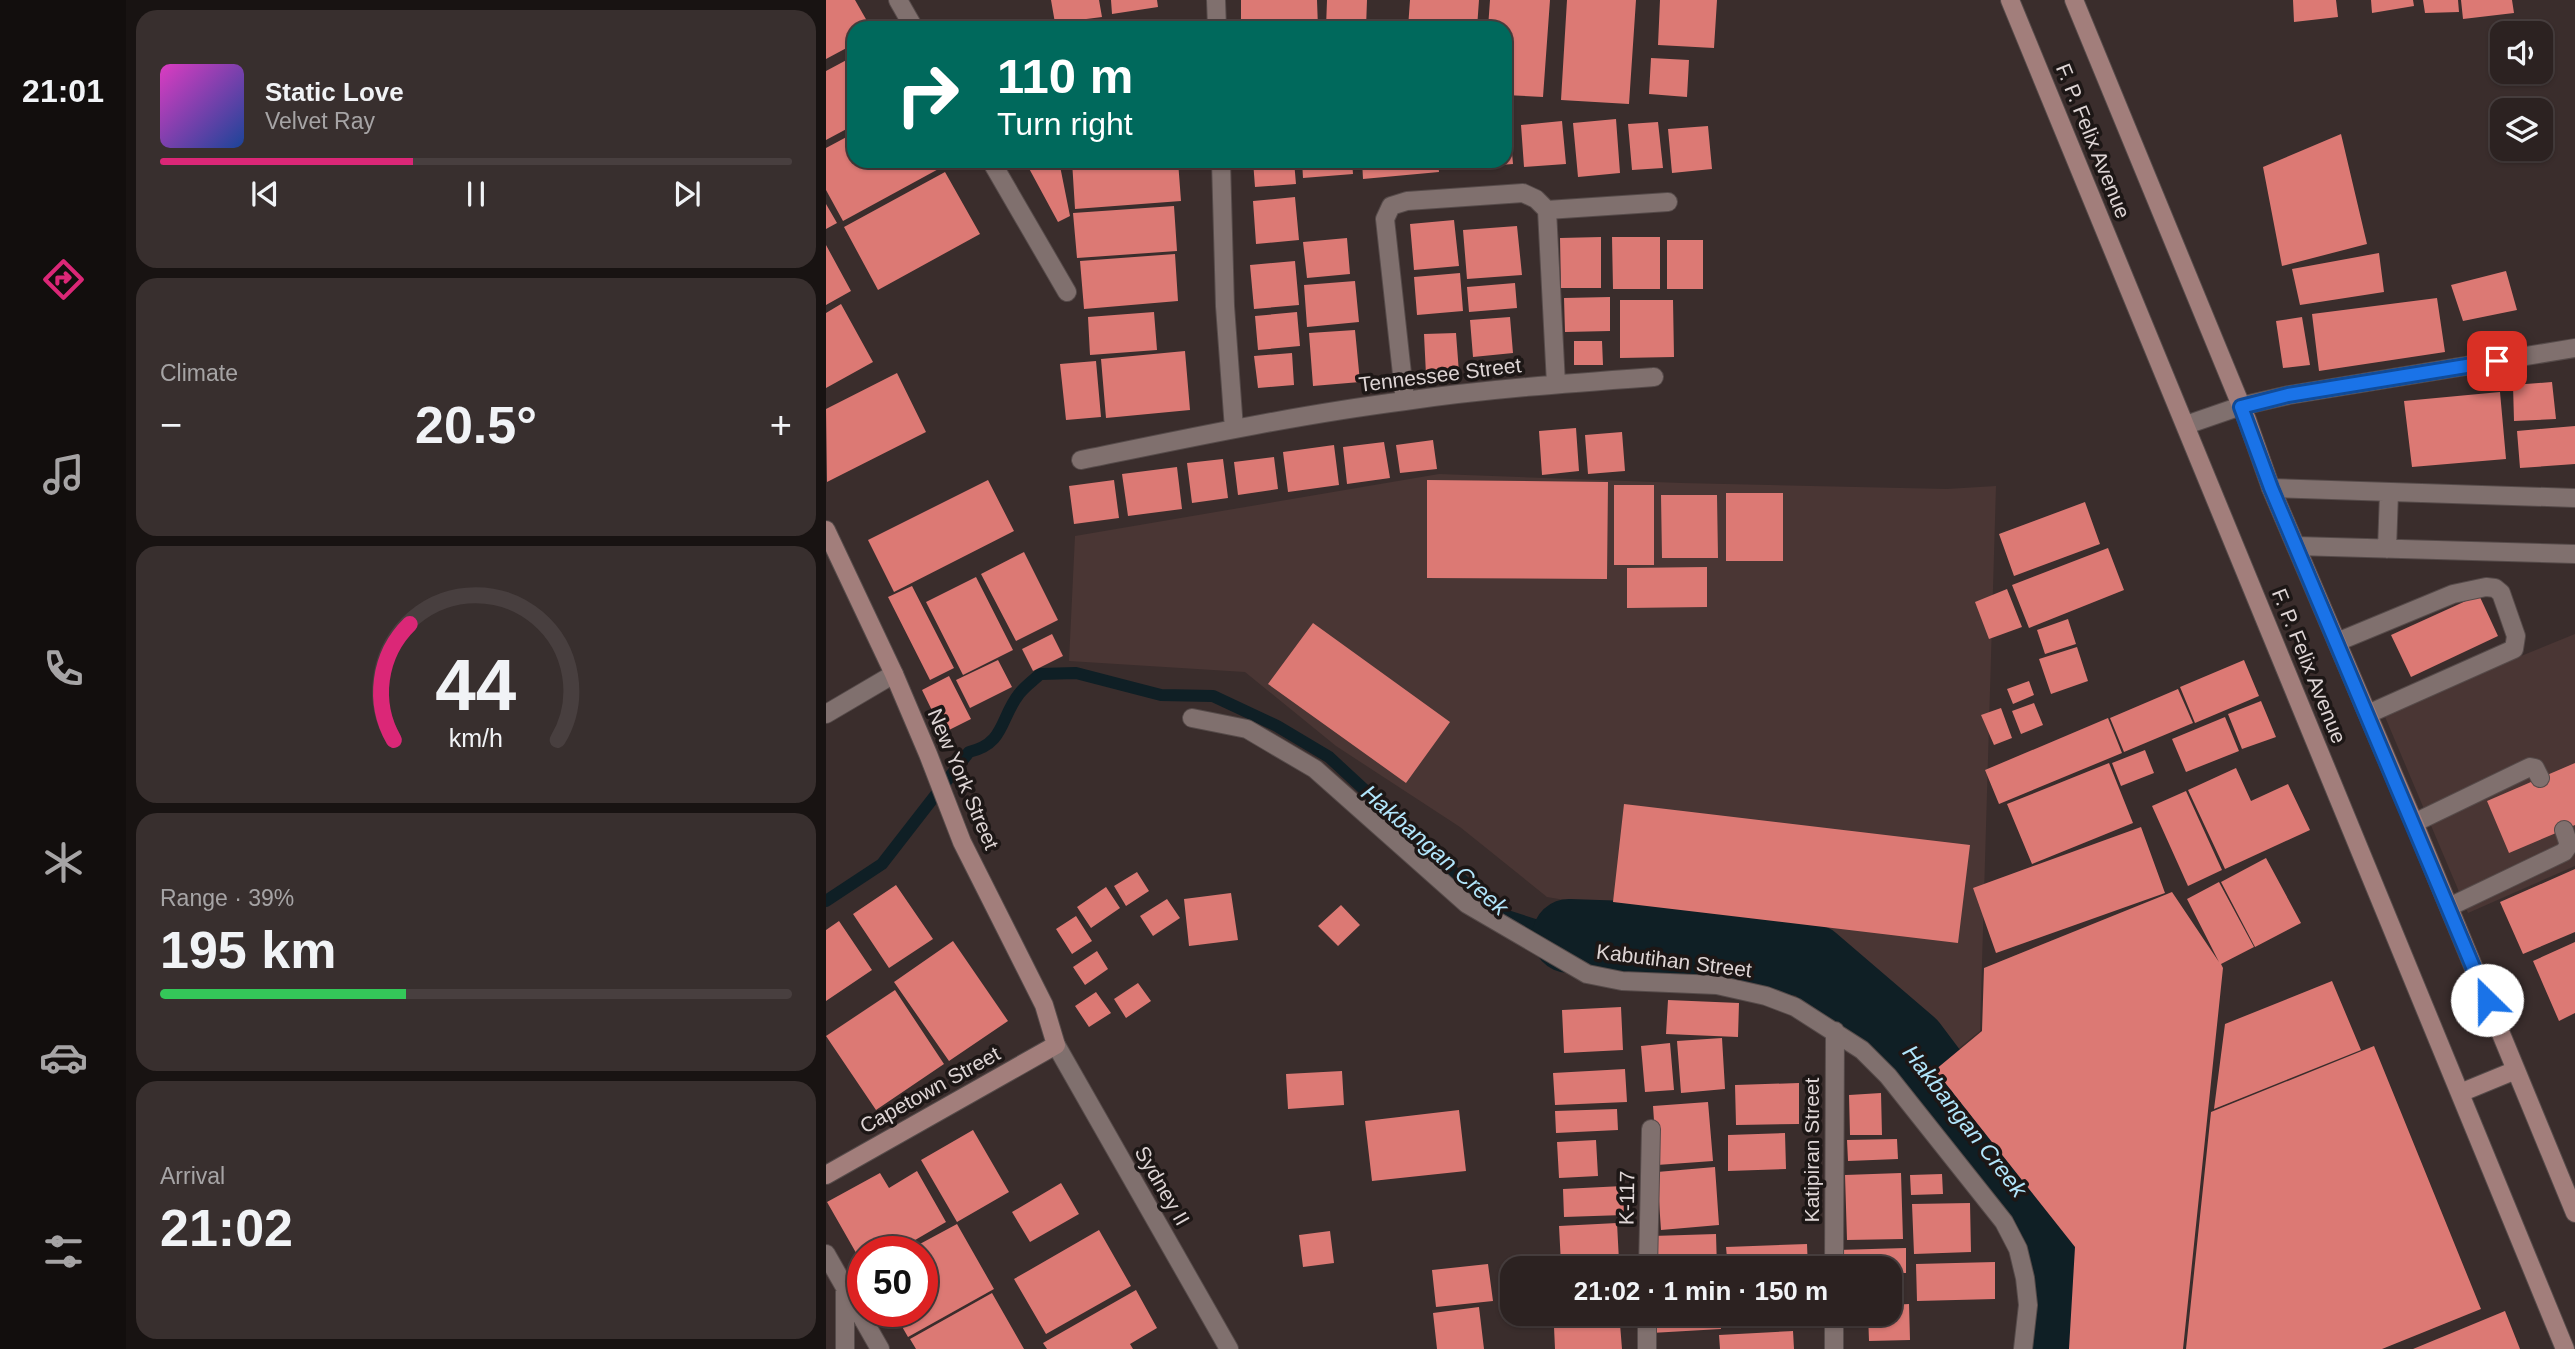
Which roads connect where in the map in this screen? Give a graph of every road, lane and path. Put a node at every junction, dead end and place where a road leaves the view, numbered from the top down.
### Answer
1 (898, 0) edge
2 (1216, 0) edge
3 (2010, 0) edge
4 (2074, 0) edge
5 (910, 21) edge
6 (1217, 21) edge
7 (995, 168) edge
8 (1221, 168) edge
9 (1668, 202) dead end
10 (1547, 210) junction
11 (1067, 292) dead end
12 (2575, 348) edge
13 (1654, 377) dead end
14 (1556, 384) junction
15 (1405, 401) junction
16 (2241, 407) junction
17 (2186, 425) junction
18 (1234, 429) junction
19 (1081, 460) dead end
20 (2271, 488) junction
21 (2389, 493) junction
22 (2575, 498) edge
23 (826, 530) edge
24 (2296, 546) junction
25 (2387, 549) junction
26 (2575, 554) edge
27 (2337, 642) junction
28 (894, 674) junction
29 (826, 714) edge
30 (2368, 714) junction
31 (1192, 718) dead end
32 (2540, 778) dead end
33 (2414, 823) junction
34 (2564, 830) dead end
35 (2449, 907) junction
36 (1835, 1031) junction
37 (1056, 1045) junction
38 (2516, 1070) junction
39 (2460, 1093) junction
40 (1651, 1129) dead end
41 (826, 1175) edge
42 (2575, 1213) edge
43 (826, 1254) edge
44 (1648, 1256) edge
45 (1835, 1256) edge
46 (845, 1287) junction
47 (1647, 1326) edge
48 (1834, 1326) edge
49 (2568, 1344) edge
50 (845, 1349) edge
51 (880, 1349) edge
52 (1229, 1349) edge
53 (1647, 1349) edge
54 (1834, 1349) edge
55 (2023, 1349) edge

1 - 5 street
2 - 6 street
3 - 17 main road, F. P. Felix Avenue
4 - 16 main road, F. P. Felix Avenue
7 - 11 street
8 - 18 street
9 - 10 street
10 - 14 street
10 - 15 street
12 - 16 street
13 - 14 street, Tennessee Street
14 - 15 street, Tennessee Street
15 - 18 street, Tennessee Street
16 - 17 street
16 - 20 main road, F. P. Felix Avenue
17 - 39 main road, F. P. Felix Avenue
18 - 19 street, Tennessee Street
20 - 21 street
20 - 24 main road, F. P. Felix Avenue
21 - 22 street
21 - 25 street
23 - 28 main road, New York Street
24 - 25 street
24 - 27 main road, F. P. Felix Avenue
25 - 26 street
27 - 30 main road, F. P. Felix Avenue
27 - 30 street
28 - 29 street
28 - 37 main road, New York Street
30 - 33 main road, F. P. Felix Avenue
31 - 36 street, Kabutihan Street
32 - 33 street
33 - 35 main road, F. P. Felix Avenue
34 - 35 street
35 - 38 main road, F. P. Felix Avenue
36 - 45 street, Katipiran Street
36 - 55 street, Kabutihan Street
37 - 41 main road, Capetown Street
37 - 52 street, Sydney II
38 - 39 main road
38 - 42 main road, F. P. Felix Avenue
39 - 49 main road, F. P. Felix Avenue
40 - 44 street, K-117
43 - 46 street
46 - 50 street
46 - 51 street
47 - 53 street
48 - 54 street

